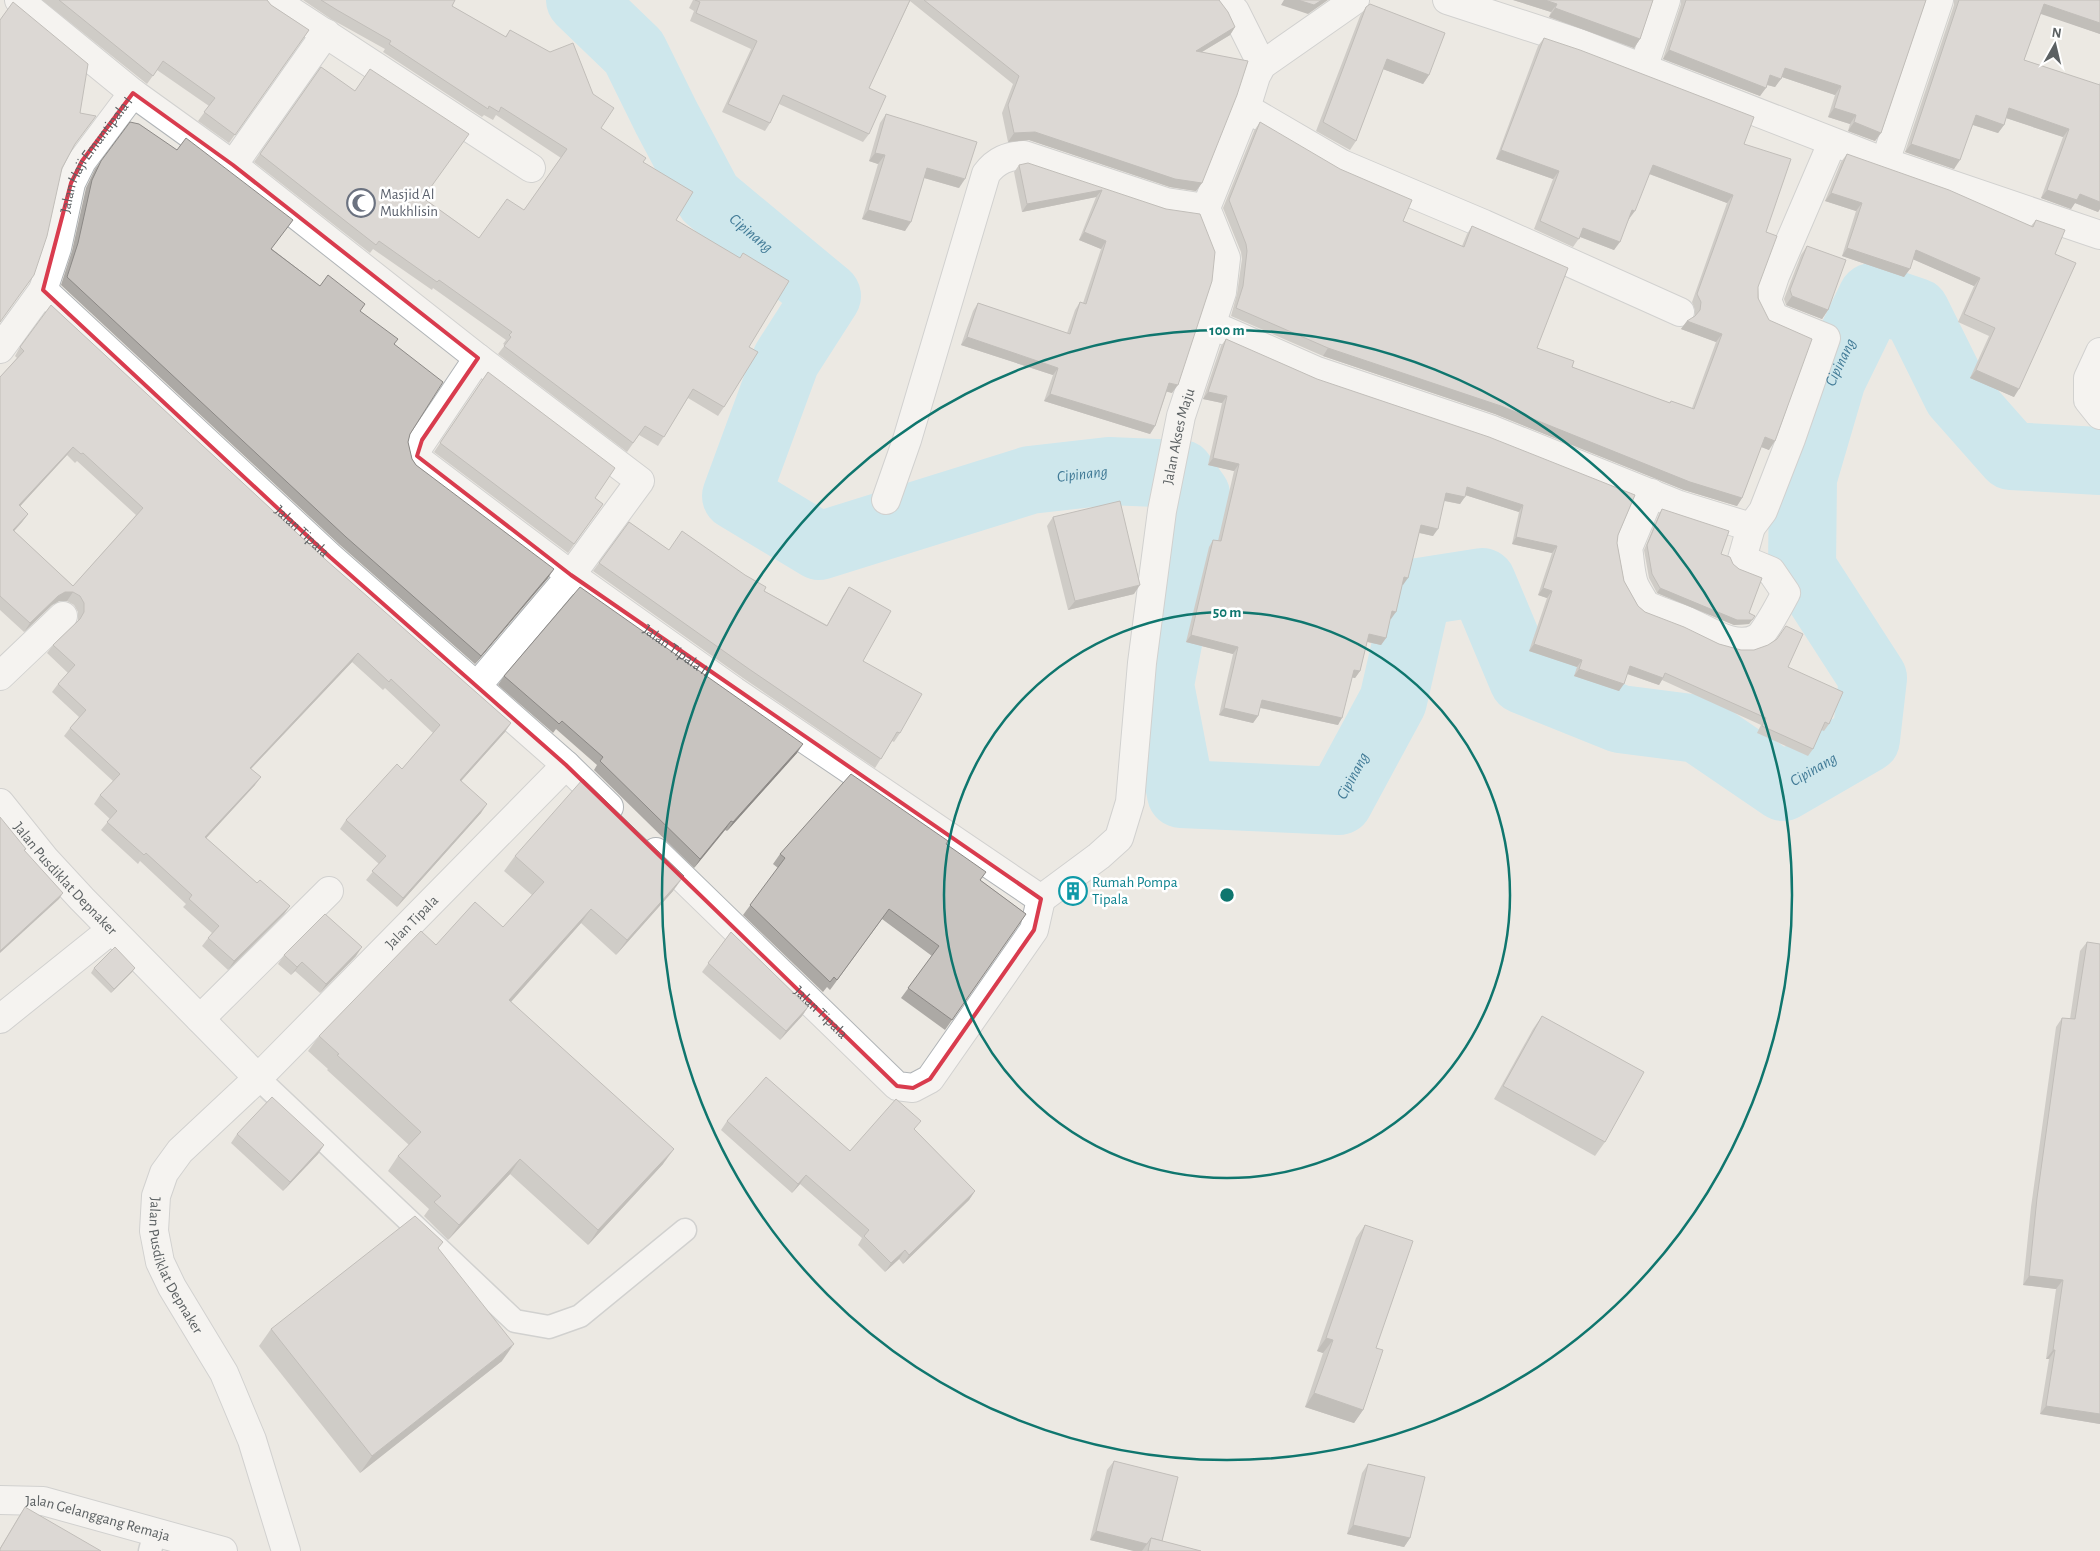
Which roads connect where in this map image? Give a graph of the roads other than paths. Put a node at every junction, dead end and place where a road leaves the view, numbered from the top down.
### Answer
1 (20, 0) edge
2 (274, 0) edge
3 (1226, 0) edge
4 (1356, 0) edge
5 (1447, 0) edge
6 (1666, 0) edge
7 (1939, 0) edge
8 (326, 33) junction
9 (1262, 65) junction
10 (1643, 69) junction
11 (133, 93) junction
12 (1246, 108) junction
13 (1832, 143) junction
14 (1885, 162) junction
15 (233, 165) junction
16 (531, 168) dead end
17 (1206, 208) junction
18 (2100, 235) edge
19 (43, 290) junction
20 (1680, 312) dead end
21 (1210, 324) junction
22 (0, 349) edge
23 (2100, 352) edge
24 (478, 358) junction
25 (2100, 415) edge
26 (1651, 493) junction
27 (886, 500) dead end
28 (1751, 527) junction
29 (572, 576) junction
30 (63, 616) dead end
31 (0, 676) edge
32 (476, 687) junction
33 (566, 765) junction
34 (0, 803) edge
35 (330, 891) dead end
36 (1041, 899) junction
37 (111, 930) junction
38 (0, 1019) edge
39 (200, 1019) junction
40 (258, 1078) junction
41 (686, 1230) dead end
42 (0, 1500) edge
43 (153, 1541) edge
44 (224, 1551) edge
45 (286, 1551) edge

1 - 11 street, Jalan Haji Emuntipala I
2 - 8 street
3 - 9 street
4 - 9 street
5 - 10 street
6 - 10 street
7 - 14 street
8 - 15 street
8 - 16 street
9 - 12 street
10 - 13 street
11 - 15 street
11 - 19 street, Jalan Haji Emuntipala I
12 - 17 street
12 - 20 street
13 - 14 street
13 - 28 street
14 - 18 street
15 - 24 street
17 - 21 street, Jalan Akses Maju
17 - 27 street
19 - 22 street, Jalan Haji Emuntipala I
19 - 32 street, Jalan Tipala
21 - 26 street
21 - 36 street, Jalan Akses Maju
23 - 25 street
24 - 29 street, Jalan Tipala II
24 - 29 street
26 - 28 street
26 - 28 street
29 - 32 street
29 - 36 street, Jalan Tipala II
30 - 31 street
32 - 33 street, Jalan Tipala
33 - 36 street, Jalan Tipala
33 - 40 street, Jalan Tipala
34 - 37 street, Jalan Pusdiklat Depnaker
35 - 39 street
37 - 38 street
37 - 39 street, Jalan Pusdiklat Depnaker
39 - 40 street, Jalan Pusdiklat Depnaker
40 - 41 lane
40 - 45 street, Jalan Pusdiklat Depnaker
42 - 43 street, Jalan Gelanggang Remaja
43 - 44 street, Jalan Gelanggang Remaja

